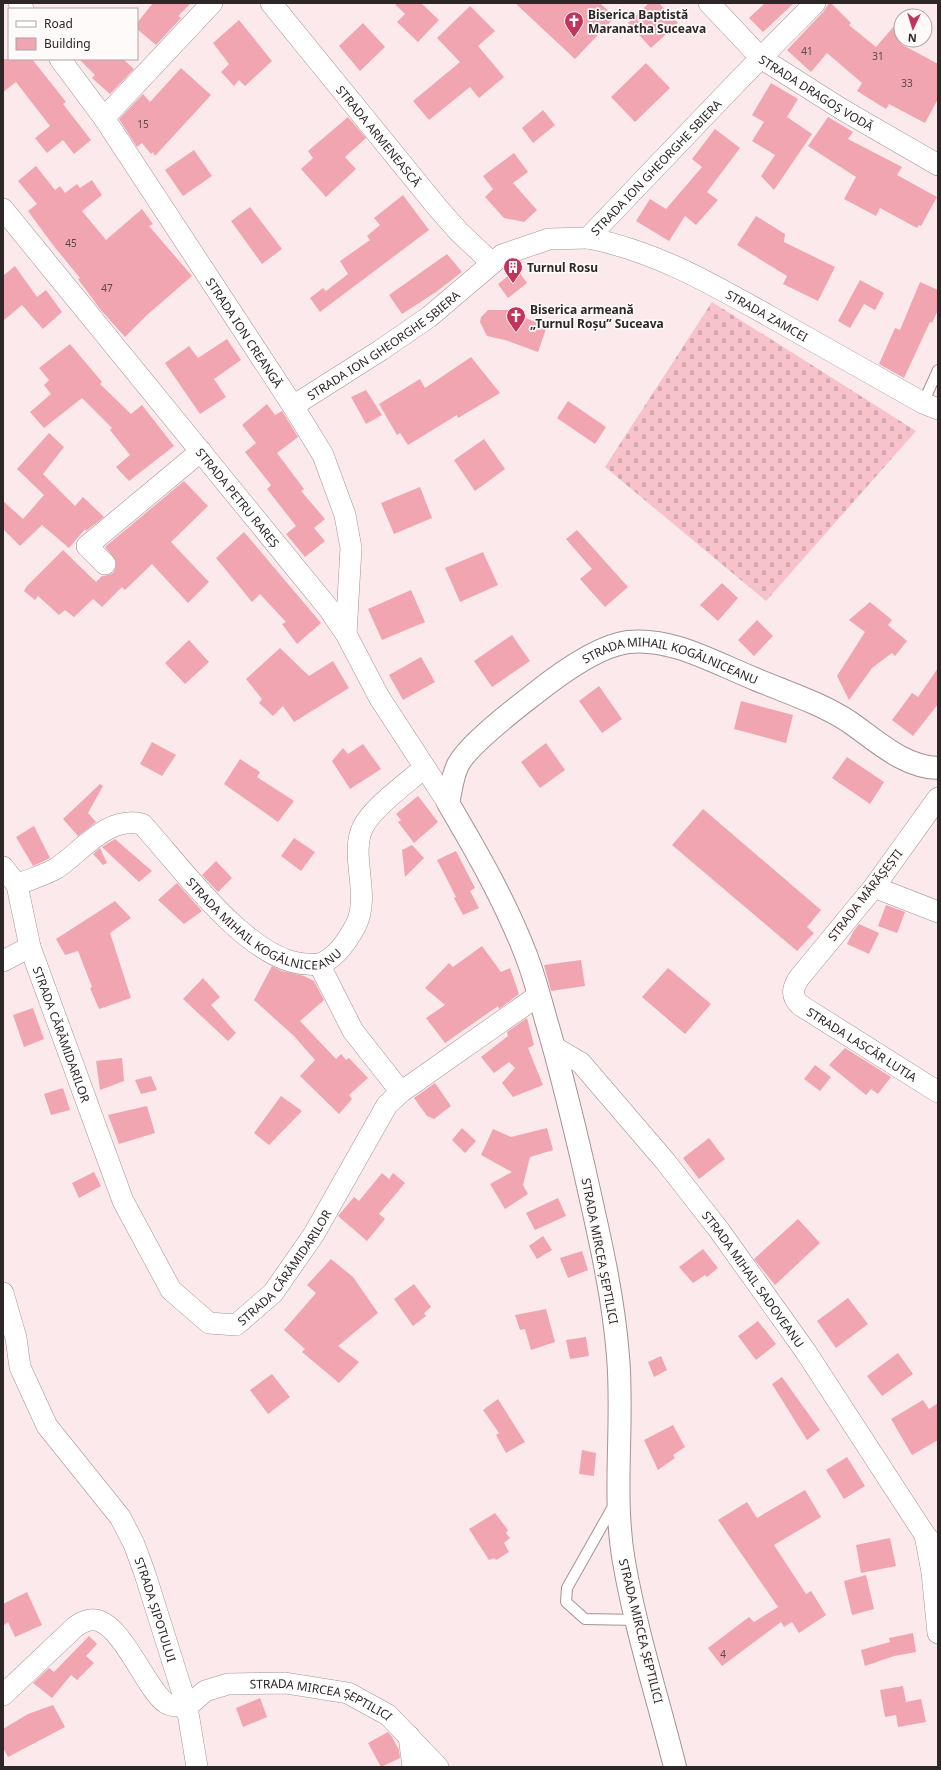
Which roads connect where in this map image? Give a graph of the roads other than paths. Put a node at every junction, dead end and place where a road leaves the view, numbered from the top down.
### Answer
1 (212, 3) edge
2 (271, 3) edge
3 (709, 3) edge
4 (815, 3) edge
5 (761, 58) junction
6 (61, 60) edge
7 (104, 118) junction
8 (938, 165) edge
9 (3, 209) edge
10 (588, 238) junction
11 (492, 263) junction
12 (938, 370) edge
13 (293, 406) junction
14 (930, 406) edge
15 (201, 451) junction
16 (105, 564) dead end
17 (346, 634) junction
18 (424, 768) junction
19 (938, 768) edge
20 (938, 798) edge
21 (448, 803) junction
22 (3, 866) edge
23 (17, 885) junction
24 (874, 887) junction
25 (938, 912) edge
26 (30, 947) junction
27 (3, 961) edge
28 (319, 964) junction
29 (793, 991) joint
30 (539, 995) junction
31 (554, 1047) junction
32 (401, 1092) junction
33 (938, 1092) edge
34 (3, 1293) edge
35 (3, 1312) edge
36 (16, 1338) junction
37 (618, 1497) junction
38 (932, 1543) edge
39 (637, 1620) junction
40 (938, 1633) edge
41 (3, 1695) edge
42 (187, 1707) junction
43 (409, 1736) junction
44 (197, 1767) edge
45 (413, 1767) edge
46 (438, 1767) edge
47 (675, 1767) edge

1 - 7 street
2 - 11 street, STRADA ARMENEASCĂ
3 - 5 street, STRADA DRAGOȘ VODĂ
4 - 5 street, STRADA ION GHEORGHE SBIERA
5 - 8 street, STRADA DRAGOȘ VODĂ
5 - 10 street, STRADA ION GHEORGHE SBIERA
6 - 7 street, STRADA ION CREANGĂ
7 - 13 street, STRADA ION CREANGĂ
9 - 15 street, STRADA PETRU RAREȘ
10 - 11 street, STRADA ION GHEORGHE SBIERA
10 - 14 street, STRADA ZAMCEI
11 - 13 street, STRADA ION GHEORGHE SBIERA
12 - 14 lane
13 - 17 street, STRADA ION CREANGĂ
15 - 16 street
15 - 17 street, STRADA PETRU RAREȘ
17 - 18 street, STRADA PETRU RAREȘ
18 - 21 street, STRADA PETRU RAREȘ
18 - 28 street, STRADA MIHAIL KOGĂLNICEANU
19 - 21 street, STRADA MIHAIL KOGĂLNICEANU
20 - 24 street, STRADA MĂRĂȘEȘTI
21 - 30 street, STRADA MIRCEA ȘEPTILICI
22 - 23 street
23 - 26 street, STRADA CĂRĂMIDARILOR
23 - 28 street, STRADA MIHAIL KOGĂLNICEANU
24 - 25 street
24 - 29 street, STRADA MĂRĂȘEȘTI
26 - 27 street
26 - 32 street, STRADA CĂRĂMIDARILOR
28 - 32 street
29 - 33 street, STRADA LASCĂR LUTIA
30 - 31 street, STRADA MIRCEA ȘEPTILICI
30 - 32 street, STRADA CĂRĂMIDARILOR
31 - 37 street, STRADA MIRCEA ȘEPTILICI
31 - 38 street, STRADA MIHAIL SADOVEANU
34 - 36 street, STRADA ȘIPOTULUI
35 - 36 street
36 - 42 street, STRADA ȘIPOTULUI
37 - 39 street, STRADA MIRCEA ȘEPTILICI
37 - 39 lane
38 - 40 street, STRADA MIHAIL SADOVEANU
39 - 47 street, STRADA MIRCEA ȘEPTILICI
41 - 42 street
42 - 43 street, STRADA MIRCEA ȘEPTILICI
42 - 44 street, STRADA ȘIPOTULUI
43 - 45 street
43 - 46 street, STRADA MIRCEA ȘEPTILICI

